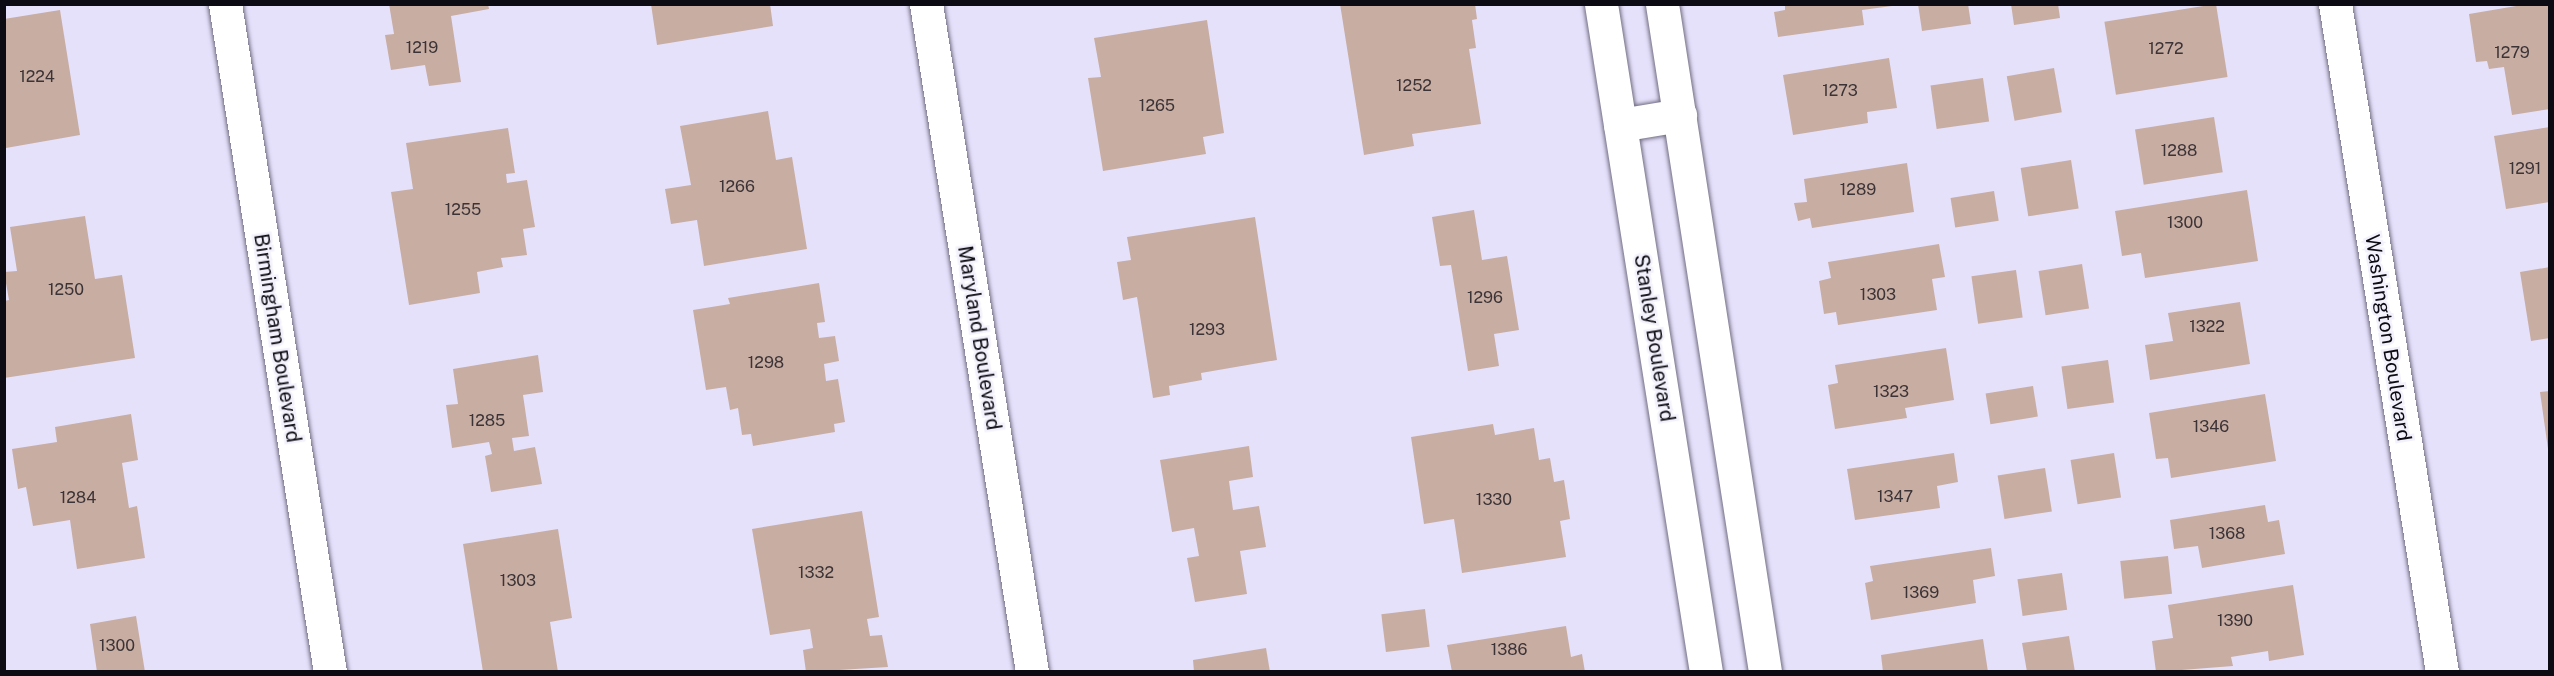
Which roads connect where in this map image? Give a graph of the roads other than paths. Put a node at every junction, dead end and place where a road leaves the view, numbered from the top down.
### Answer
1 (225, 4) edge
2 (926, 4) edge
3 (1601, 4) edge
4 (1662, 4) edge
5 (2335, 4) edge
6 (1680, 115) junction
7 (1620, 125) junction
8 (330, 672) edge
9 (1032, 672) edge
10 (1706, 672) edge
11 (1765, 672) edge
12 (2442, 672) edge

1 - 8 street, Birmingham Boulevard
2 - 9 street, Maryland Boulevard
3 - 7 street, Stanley Boulevard
4 - 6 street
5 - 12 street, Washington Boulevard
6 - 7 street
6 - 11 street
7 - 10 street, Stanley Boulevard

